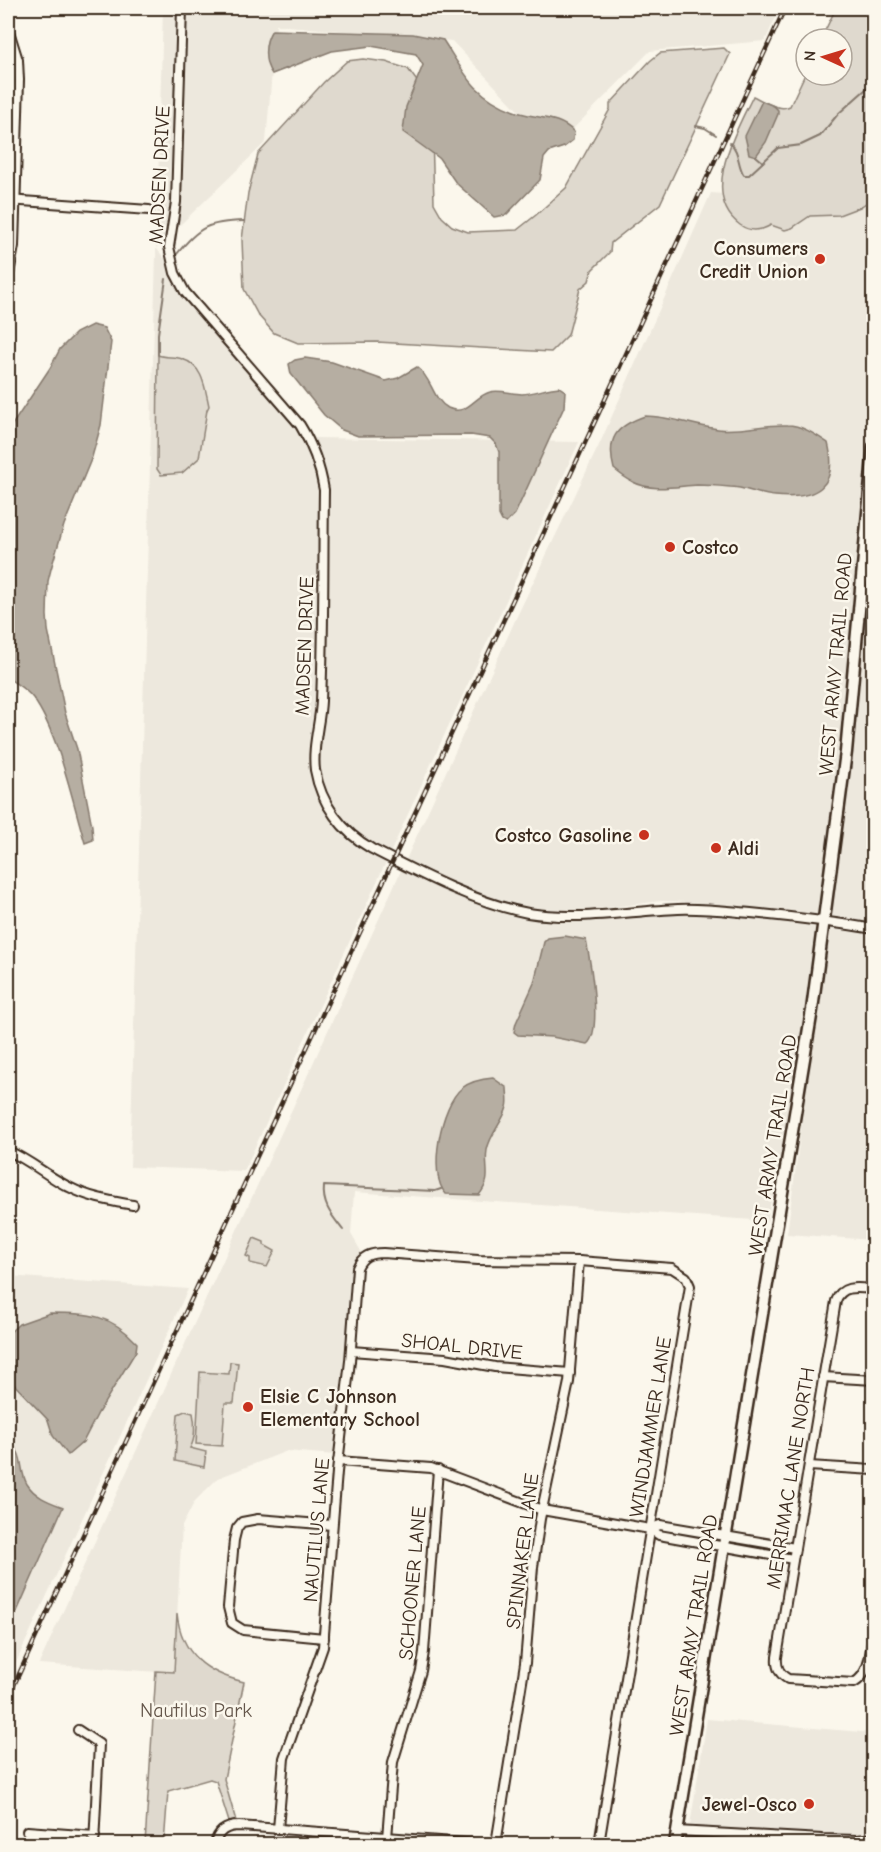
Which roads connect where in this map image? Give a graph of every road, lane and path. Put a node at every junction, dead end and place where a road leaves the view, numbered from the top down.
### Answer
1 (182, 8) edge
2 (8, 28) edge
3 (12, 200) edge
4 (149, 210) dead end
5 (8, 280) edge
6 (873, 447) edge
7 (8, 875) edge
8 (824, 921) junction
9 (8, 929) edge
10 (873, 929) edge
11 (8, 1151) edge
12 (133, 1205) dead end
13 (425, 1256) joint
14 (579, 1262) junction
15 (873, 1289) edge
16 (351, 1351) junction
17 (570, 1373) junction
18 (824, 1377) junction
19 (873, 1380) edge
20 (338, 1461) junction
21 (808, 1466) junction
22 (438, 1470) junction
23 (873, 1470) edge
24 (542, 1510) junction
25 (332, 1525) junction
26 (650, 1529) junction
27 (725, 1542) junction
28 (795, 1548) junction
29 (793, 1559) junction
30 (873, 1628) edge
31 (324, 1638) junction
32 (78, 1730) dead end
33 (278, 1829) junction
34 (27, 1831) dead end
35 (677, 1831) junction
36 (387, 1838) junction
37 (873, 1838) edge
38 (94, 1840) edge
39 (215, 1845) edge
40 (479, 1845) edge
41 (496, 1845) edge
42 (598, 1845) edge
43 (675, 1845) edge

1 - 8 street, MADSEN DRIVE
2 - 3 street
3 - 4 street
3 - 5 street
6 - 8 main road, WEST ARMY TRAIL ROAD
7 - 9 street
8 - 10 street, MADSEN DRIVE
8 - 27 main road, WEST ARMY TRAIL ROAD
11 - 12 street
13 - 14 street, WINDJAMMER LANE
13 - 16 street, NAUTILUS LANE
14 - 17 street, SPINNAKER LANE
14 - 26 street, WINDJAMMER LANE
15 - 18 street, MERRIMAC LANE NORTH
16 - 17 street, SHOAL DRIVE
16 - 20 street, NAUTILUS LANE
17 - 24 street, SPINNAKER LANE
18 - 19 street
18 - 21 street, MERRIMAC LANE NORTH
20 - 22 street
20 - 25 street, NAUTILUS LANE
21 - 23 street
21 - 28 street, MERRIMAC LANE NORTH
22 - 24 street
22 - 36 street, SCHOONER LANE
24 - 26 street
24 - 41 street, SPINNAKER LANE
25 - 31 street, NAUTILUS LANE
25 - 31 street
26 - 27 street
26 - 42 street, WINDJAMMER LANE
27 - 28 street
27 - 29 street
27 - 35 main road, WEST ARMY TRAIL ROAD
28 - 29 street, MERRIMAC LANE NORTH
29 - 30 street, MERRIMAC LANE NORTH
31 - 33 street, NAUTILUS LANE
32 - 38 street
33 - 36 street
33 - 39 street
34 - 38 street
35 - 37 street
35 - 43 main road, WEST ARMY TRAIL ROAD
36 - 40 street

